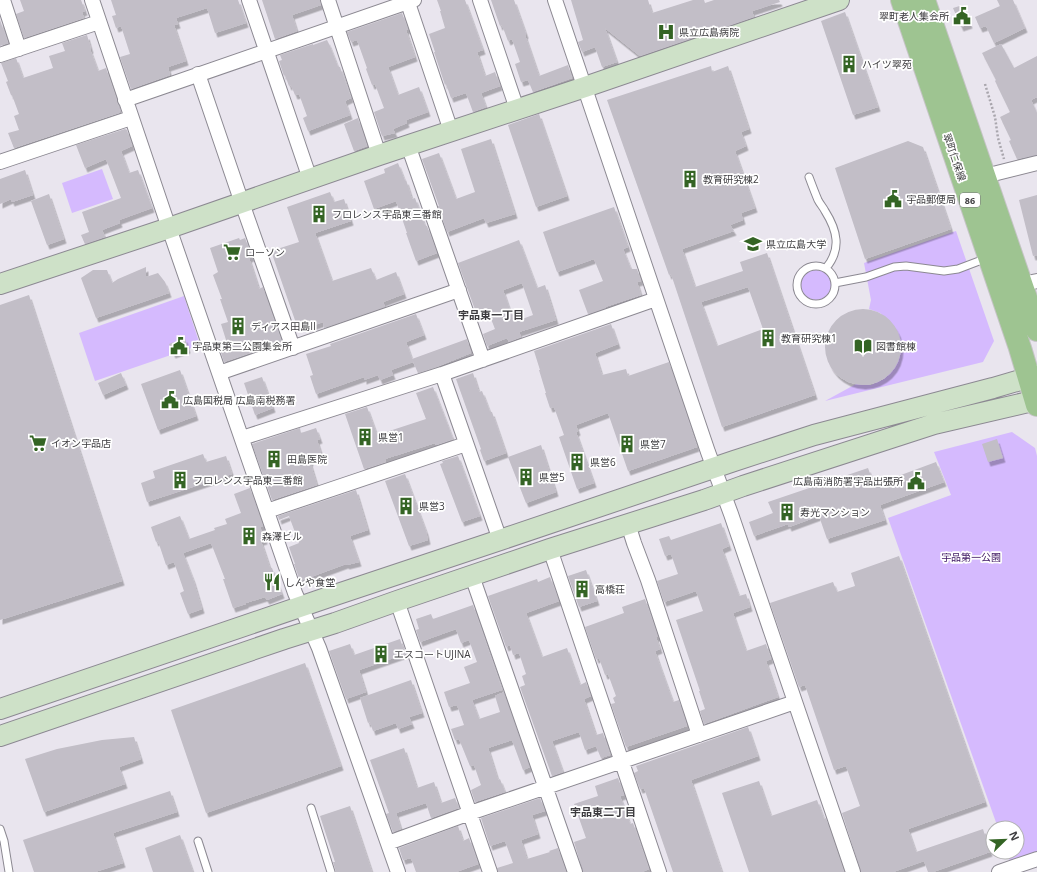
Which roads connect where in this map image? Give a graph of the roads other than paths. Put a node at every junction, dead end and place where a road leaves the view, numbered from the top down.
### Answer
1 (3, 0) edge
2 (92, 0) edge
3 (249, 0) edge
4 (328, 0) edge
5 (480, 0) edge
6 (555, 0) edge
7 (839, 0) edge
8 (902, 0) edge
9 (409, 1) edge
10 (926, 1) edge
11 (100, 22) junction
12 (337, 27) junction
13 (19, 49) junction
14 (266, 51) junction
15 (0, 55) edge
16 (198, 74) junction
17 (585, 87) junction
18 (125, 100) junction
19 (517, 109) junction
20 (131, 118) junction
21 (451, 131) junction
22 (408, 145) junction
23 (379, 155) junction
24 (0, 162) edge
25 (1037, 163) edge
26 (985, 176) junction
27 (809, 177) dead end
28 (310, 179) junction
29 (242, 203) junction
30 (169, 228) junction
31 (989, 257) junction
32 (826, 268) junction
33 (1029, 282) edge
34 (0, 284) edge
35 (835, 284) junction
36 (459, 290) junction
37 (656, 299) junction
38 (1037, 330) edge
39 (292, 348) junction
40 (483, 360) junction
41 (219, 373) junction
42 (442, 374) junction
43 (1033, 376) edge
44 (1036, 402) edge
45 (242, 438) junction
46 (466, 444) junction
47 (714, 468) junction
48 (724, 492) junction
49 (267, 511) junction
50 (628, 524) junction
51 (500, 540) junction
52 (550, 550) junction
53 (472, 576) junction
54 (397, 601) junction
55 (301, 607) junction
56 (311, 630) junction
57 (795, 702) junction
58 (0, 709) edge
59 (699, 735) junction
60 (0, 736) edge
61 (621, 762) junction
62 (546, 787) junction
63 (311, 808) dead end
64 (470, 813) junction
65 (0, 829) edge
66 (198, 841) dead end
67 (2, 842) edge
68 (388, 843) junction
69 (1037, 859) edge
70 (9, 872) edge
71 (208, 872) edge
72 (331, 872) edge
73 (398, 872) edge
74 (490, 872) edge
75 (575, 872) edge
76 (659, 872) edge
77 (853, 872) edge
78 (999, 872) edge

1 - 13 street
2 - 11 street
3 - 14 street
4 - 12 street
5 - 19 street
6 - 17 street
7 - 17 street
8 - 31 main road, 翠町仁保線 / 86
9 - 12 street
9 - 21 street
10 - 26 main road, 86
11 - 13 street
11 - 18 street
12 - 14 street
12 - 23 street
13 - 15 street
14 - 16 street
14 - 28 street
16 - 18 street
16 - 29 street
17 - 19 street
17 - 37 street
18 - 20 street
19 - 21 street
20 - 24 street
20 - 30 street
21 - 22 street
22 - 23 street
22 - 36 street
23 - 28 street
25 - 26 street
26 - 33 main road, 86
27 - 32 lane
28 - 29 street
29 - 30 street
29 - 39 street
30 - 34 street
30 - 41 street
31 - 35 lane
31 - 43 main road, 翠町仁保線 / 86
32 - 35 lane
32 - 35 lane
33 - 38 main road, 86
36 - 39 street
36 - 40 street
37 - 40 street
37 - 47 street
39 - 41 street
40 - 42 street
41 - 45 street
42 - 45 street
42 - 46 street
43 - 44 main road, 翠町仁保線 / 86
43 - 47 street
44 - 48 street
45 - 49 street
46 - 49 street
46 - 51 street
47 - 48 street
47 - 51 street
48 - 50 street
48 - 57 street
49 - 55 street
50 - 52 street
50 - 59 street
51 - 55 street
52 - 53 street
52 - 61 street
53 - 54 street
53 - 62 street
54 - 56 street
54 - 64 street
55 - 56 street
55 - 58 street
56 - 60 street
56 - 68 street
57 - 59 street
57 - 77 street
59 - 61 street
61 - 62 street
61 - 76 street
62 - 64 street
62 - 75 street
63 - 72 lane
64 - 68 street
64 - 74 street
65 - 67 lane
66 - 71 lane
67 - 70 lane
68 - 73 street
69 - 78 street

